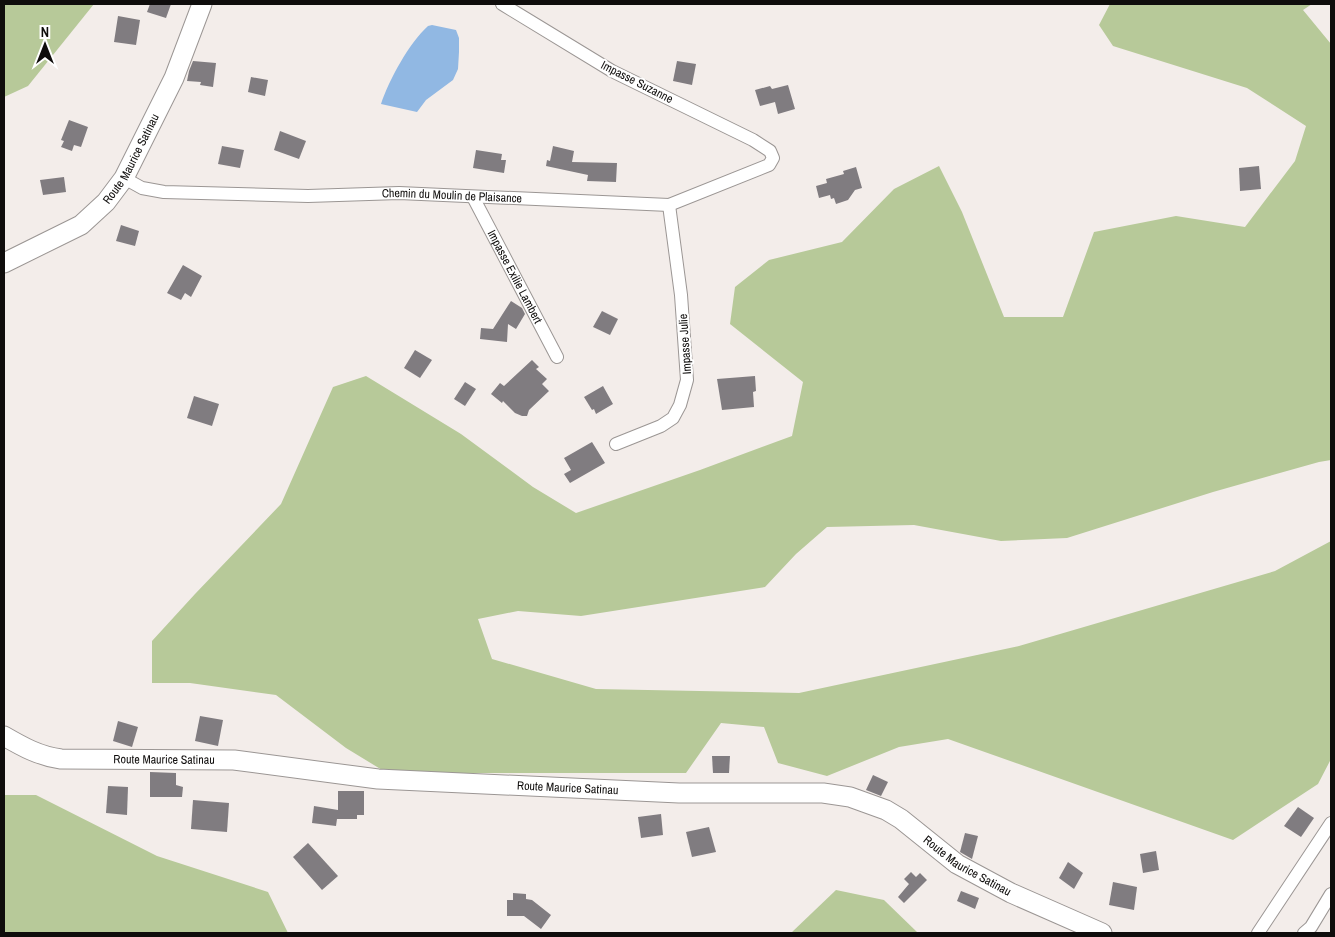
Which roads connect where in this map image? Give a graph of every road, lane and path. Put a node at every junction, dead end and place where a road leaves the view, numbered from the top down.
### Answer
1 (202, 4) edge
2 (502, 4) edge
3 (773, 158) joint
4 (124, 178) junction
5 (473, 197) junction
6 (669, 205) junction
7 (4, 263) edge
8 (557, 357) dead end
9 (616, 444) dead end
10 (4, 736) edge
11 (1331, 823) edge
12 (1331, 894) edge
13 (1102, 933) edge
14 (1258, 933) edge
15 (1304, 933) edge

1 - 4 main road, Route Maurice Satinau
2 - 3 street, Impasse Suzanne
3 - 6 street, Chemin du Moulin de Plaisance
4 - 5 street, Chemin du Moulin de Plaisance
4 - 7 main road, Route Maurice Satinau
5 - 6 street, Chemin du Moulin de Plaisance
5 - 8 street, Impasse Exilie Lambert
6 - 9 street, Impasse Julie
10 - 13 main road, Route Maurice Satinau
11 - 14 street
12 - 15 street

